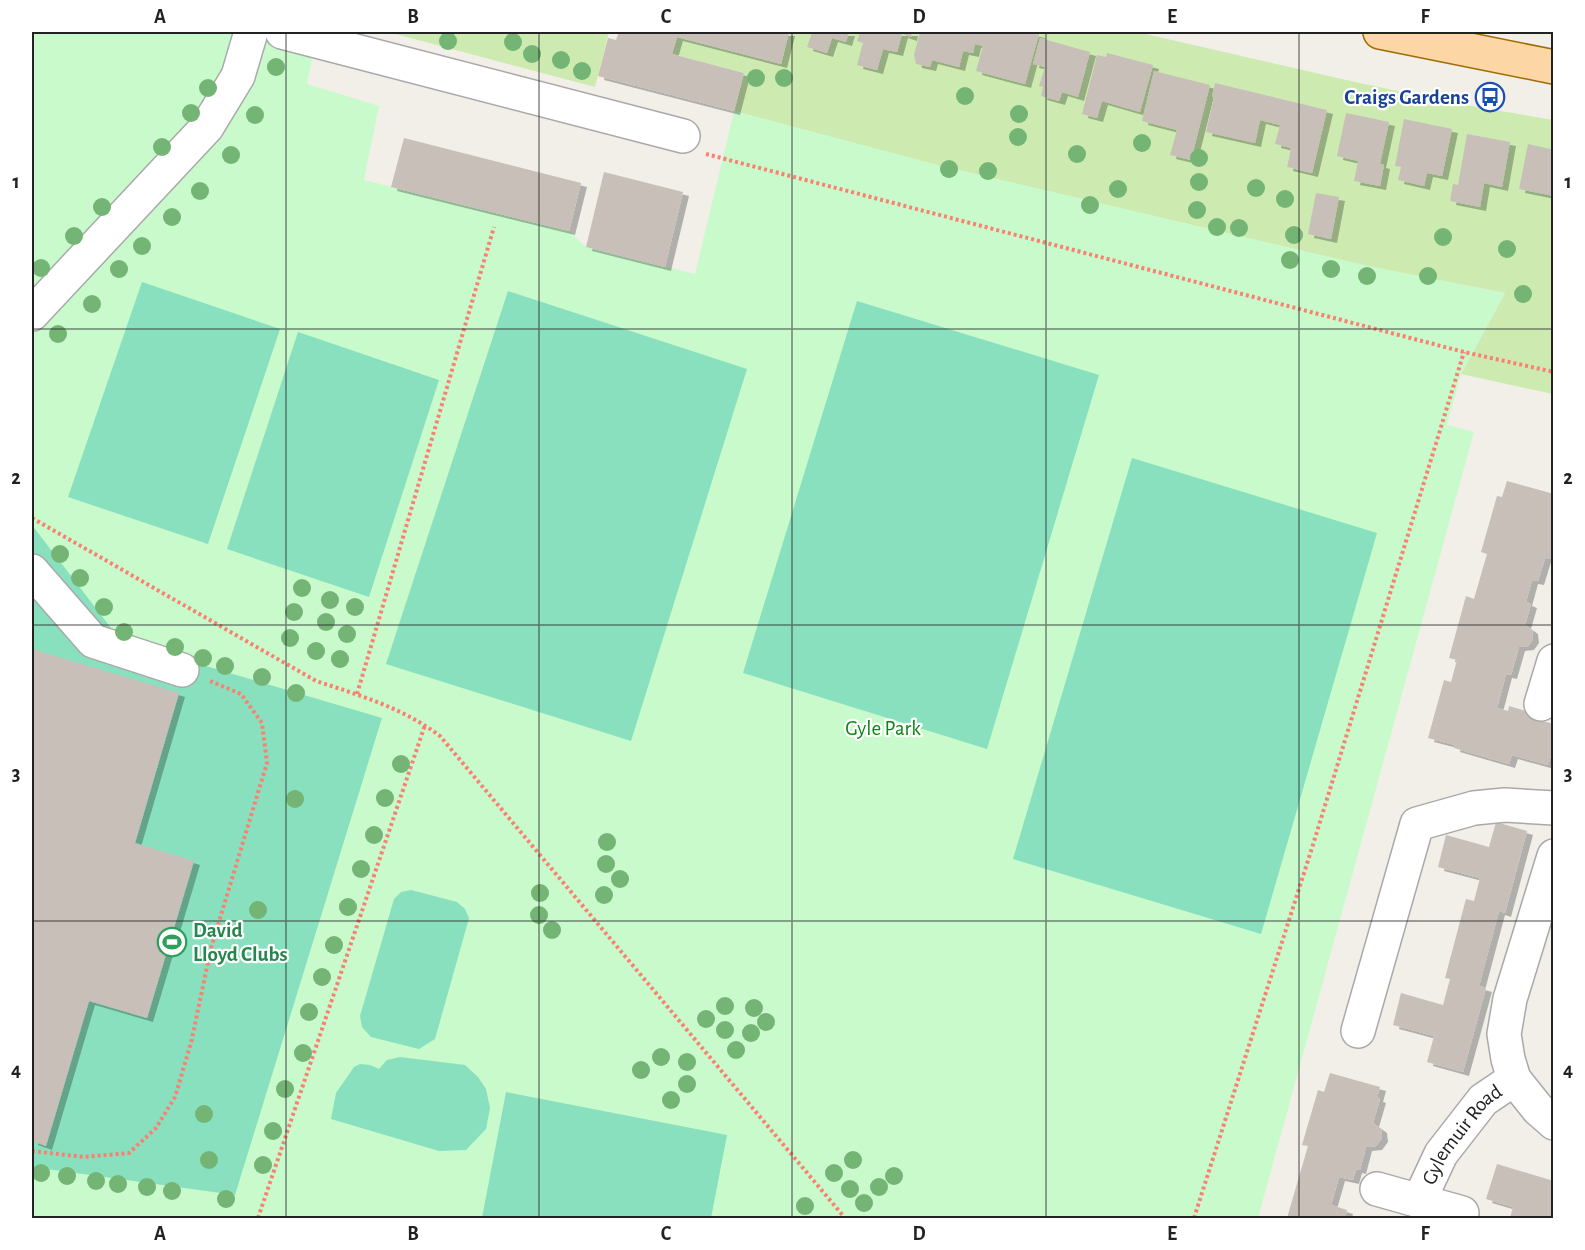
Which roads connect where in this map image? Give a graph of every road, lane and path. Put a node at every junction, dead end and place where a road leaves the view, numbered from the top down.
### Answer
1 (251, 32) edge
2 (282, 32) edge
3 (1380, 32) edge
4 (1554, 67) edge
5 (683, 136) joint
6 (494, 227) dead end
7 (32, 314) edge
8 (1464, 352) junction
9 (1554, 372) edge
10 (32, 518) edge
11 (32, 571) edge
12 (1554, 661) edge
13 (182, 670) joint
14 (357, 694) junction
15 (1541, 704) dead end
16 (425, 725) junction
17 (1554, 808) edge
18 (1554, 856) edge
19 (1358, 1031) dead end
20 (1514, 1079) junction
21 (1554, 1123) edge
22 (32, 1151) edge
23 (1377, 1189) dead end
24 (1419, 1201) junction
25 (1462, 1213) dead end
26 (258, 1218) edge
27 (845, 1218) edge
28 (1194, 1218) edge

1 - 7 street
2 - 5 street
3 - 4 main road
5 - 8 path
6 - 14 path
8 - 9 path
8 - 28 path
10 - 14 path
11 - 13 street
12 - 15 street
13 - 22 path
14 - 16 path
16 - 26 path
16 - 27 path
17 - 19 street
18 - 20 street, Gylemuir Road
20 - 21 street, Gylemuir Road
20 - 24 street, Gylemuir Road
23 - 24 street, Gylemuir Road
24 - 25 street, Gylemuir Road

